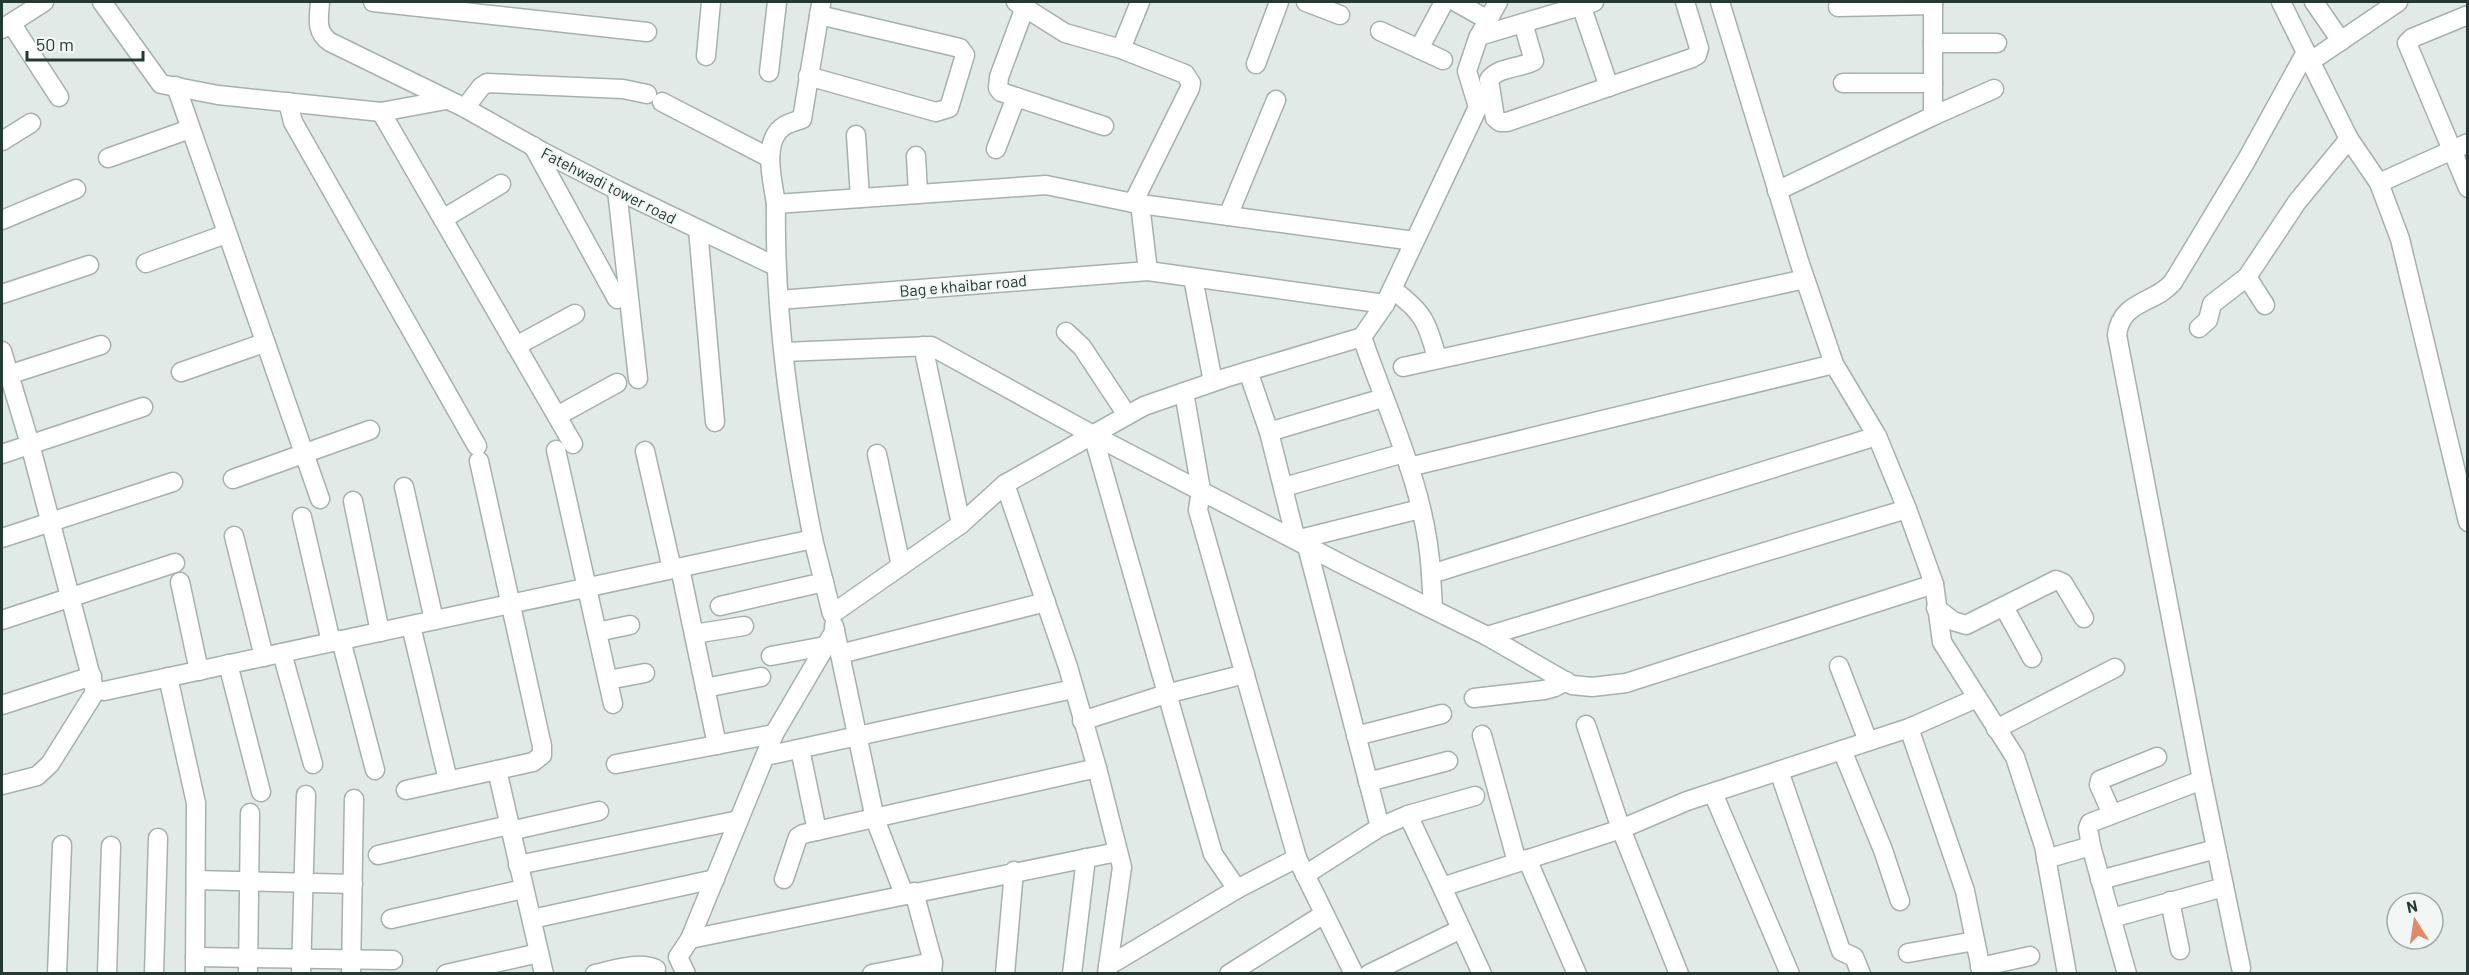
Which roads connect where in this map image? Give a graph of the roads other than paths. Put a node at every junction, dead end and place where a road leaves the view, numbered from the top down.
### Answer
1 (44, 2) edge
2 (102, 2) edge
3 (320, 2) edge
4 (373, 2) edge
5 (711, 2) edge
6 (777, 2) edge
7 (1140, 2) edge
8 (1280, 2) edge
9 (1306, 2) edge
10 (1444, 2) edge
11 (1456, 2) edge
12 (1498, 2) edge
13 (1685, 2) edge
14 (1720, 2) edge
15 (2283, 2) edge
16 (2314, 2) edge
17 (2398, 2) edge
18 (1587, 3) edge
19 (1933, 3) edge
20 (1020, 4) edge
21 (818, 5) edge
22 (1838, 7) dead end
23 (1340, 15) dead end
24 (2468, 15) edge
25 (1523, 22) junction
26 (6, 26) edge
27 (1483, 28) junction
28 (647, 32) dead end
29 (1380, 32) dead end
30 (2341, 41) junction
31 (1933, 43) junction
32 (1997, 43) dead end
33 (1121, 49) junction
34 (1419, 49) junction
35 (706, 56) dead end
36 (2308, 56) junction
37 (1443, 60) dead end
38 (1256, 64) dead end
39 (769, 72) dead end
40 (808, 76) junction
41 (1844, 83) dead end
42 (1933, 83) junction
43 (176, 86) junction
44 (1609, 87) junction
45 (1994, 89) dead end
46 (59, 97) dead end
47 (1016, 97) junction
48 (446, 100) junction
49 (1276, 100) dead end
50 (288, 102) junction
51 (465, 108) junction
52 (381, 112) junction
53 (1933, 116) junction
54 (30, 123) dead end
55 (1104, 126) dead end
56 (190, 129) junction
57 (856, 135) dead end
58 (2349, 139) junction
59 (2, 141) edge
60 (533, 146) junction
61 (2460, 146) edge
62 (996, 149) dead end
63 (916, 156) dead end
64 (108, 158) dead end
65 (771, 158) junction
66 (2379, 183) junction
67 (501, 184) dead end
68 (2468, 188) edge
69 (76, 189) dead end
70 (617, 190) junction
71 (1777, 191) junction
72 (918, 194) junction
73 (860, 198) junction
74 (1136, 203) junction
75 (776, 204) junction
76 (1228, 216) junction
77 (443, 219) junction
78 (2, 220) edge
79 (698, 229) junction
80 (226, 234) junction
81 (1414, 241) junction
82 (146, 263) dead end
83 (89, 265) dead end
84 (775, 266) junction
85 (1148, 271) junction
86 (2247, 277) junction
87 (1193, 278) junction
88 (1805, 279) junction
89 (2, 294) edge
90 (1388, 296) junction
91 (617, 299) dead end
92 (779, 300) junction
93 (2265, 305) dead end
94 (575, 315) dead end
95 (2199, 328) dead end
96 (1066, 333) dead end
97 (1362, 337) junction
98 (264, 343) junction
99 (101, 345) dead end
100 (516, 346) junction
101 (923, 346) junction
102 (2, 351) edge
103 (784, 352) junction
104 (1437, 358) junction
105 (1834, 363) junction
106 (1403, 367) dead end
107 (1248, 371) junction
108 (181, 372) dead end
109 (5, 376) edge
110 (638, 379) dead end
111 (1214, 382) junction
112 (616, 383) dead end
113 (1184, 392) junction
114 (1383, 398) junction
115 (143, 408) dead end
116 (1127, 415) junction
117 (557, 416) junction
118 (715, 422) dead end
119 (370, 430) dead end
120 (1269, 432) junction
121 (1092, 435) junction
122 (1877, 436) junction
123 (30, 444) junction
124 (645, 451) dead end
125 (304, 453) junction
126 (2, 454) edge
127 (878, 454) dead end
128 (1406, 460) junction
129 (233, 479) dead end
130 (173, 482) dead end
131 (1005, 484) junction
132 (404, 487) dead end
133 (1284, 488) junction
134 (1201, 490) junction
135 (320, 499) dead end
136 (353, 501) dead end
137 (1420, 509) junction
138 (1907, 509) junction
139 (302, 517) dead end
140 (2468, 522) edge
141 (50, 523) junction
142 (961, 524) junction
143 (234, 536) dead end
144 (2, 538) edge
145 (813, 539) junction
146 (1302, 543) junction
147 (175, 563) dead end
148 (901, 566) junction
149 (676, 569) junction
150 (1431, 574) junction
151 (180, 582) dead end
152 (824, 582) junction
153 (1934, 584) junction
154 (586, 588) junction
155 (71, 597) junction
156 (1046, 602) junction
157 (510, 604) junction
158 (720, 606) dead end
159 (2004, 607) junction
160 (1936, 608) junction
161 (1433, 609) junction
162 (2084, 618) dead end
163 (2, 620) edge
164 (434, 620) junction
165 (630, 625) dead end
166 (411, 626) junction
167 (744, 626) dead end
168 (380, 632) junction
169 (597, 632) junction
170 (694, 634) junction
171 (833, 636) junction
172 (1487, 636) junction
173 (336, 641) junction
174 (273, 655) junction
175 (771, 656) dead end
176 (2032, 658) dead end
177 (228, 664) junction
178 (1839, 666) dead end
179 (2115, 668) dead end
180 (199, 670) junction
181 (645, 673) dead end
182 (1245, 674) junction
183 (92, 676) junction
184 (168, 677) junction
185 (761, 678) dead end
186 (608, 680) junction
187 (1566, 681) junction
188 (705, 688) junction
189 (1073, 689) junction
190 (104, 691) dead end
191 (1166, 694) junction
192 (1977, 698) junction
193 (1474, 699) dead end
194 (613, 704) dead end
195 (2, 705) edge
196 (1442, 714) dead end
197 (1082, 721) junction
198 (1586, 725) dead end
199 (1908, 728) junction
200 (1996, 729) junction
201 (774, 734) junction
202 (1482, 735) dead end
203 (1356, 736) junction
204 (857, 737) junction
205 (1869, 741) junction
206 (717, 745) junction
207 (800, 749) junction
208 (1842, 750) junction
209 (766, 756) junction
210 (2157, 757) dead end
211 (1448, 761) dead end
212 (313, 764) dead end
213 (616, 764) dead end
214 (1097, 768) junction
215 (375, 770) dead end
216 (497, 770) junction
217 (1779, 771) junction
218 (448, 780) junction
219 (2202, 780) junction
220 (1368, 782) junction
221 (2, 785) edge
222 (406, 790) dead end
223 (261, 792) dead end
224 (1713, 793) junction
225 (306, 795) dead end
226 (1475, 796) dead end
227 (354, 800) dead end
228 (599, 812) dead end
229 (250, 813) dead end
230 (2112, 814) junction
231 (1408, 815) junction
232 (875, 819) junction
233 (740, 820) junction
234 (1380, 827) junction
235 (509, 828) junction
236 (1622, 829) junction
237 (817, 831) junction
238 (158, 838) dead end
239 (62, 845) dead end
240 (111, 846) dead end
241 (2091, 846) junction
242 (2216, 849) junction
243 (1118, 852) junction
244 (378, 855) dead end
245 (1086, 858) junction
246 (2046, 859) junction
247 (1522, 860) junction
248 (518, 864) junction
249 (1301, 867) junction
250 (1014, 871) junction
251 (715, 879) junction
252 (784, 879) dead end
253 (196, 880) junction
254 (2100, 880) junction
255 (250, 882) junction
256 (303, 883) junction
257 (353, 884) junction
258 (1442, 887) junction
259 (2224, 887) junction
260 (523, 889) junction
261 (1237, 889) junction
262 (909, 893) junction
263 (1900, 901) dead end
264 (2170, 901) junction
265 (1324, 914) junction
266 (2112, 918) junction
267 (391, 919) dead end
268 (532, 919) junction
269 (1461, 929) junction
270 (690, 939) junction
271 (1975, 941) junction
272 (2180, 950) dead end
273 (539, 953) junction
274 (1908, 954) dead end
275 (2030, 956) dead end
276 (393, 960) dead end
277 (195, 965) edge
278 (682, 965) edge
279 (248, 966) edge
280 (301, 966) edge
281 (351, 966) edge
282 (932, 968) edge
283 (2241, 968) dead end
284 (1108, 970) edge
285 (1981, 970) edge
286 (651, 971) edge
287 (57, 974) edge
288 (107, 974) edge
289 (154, 974) edge
290 (446, 974) edge
291 (544, 974) edge
292 (595, 974) edge
293 (872, 974) edge
294 (1005, 974) edge
295 (1072, 974) edge
296 (1229, 974) edge
297 (1354, 974) edge
298 (1369, 974) edge
299 (1482, 974) edge
300 (1577, 974) edge
301 (1678, 974) edge
302 (1790, 974) edge
303 (1861, 974) edge
304 (2067, 974) edge
305 (2127, 974) edge

1 - 26 street
2 - 43 street
3 - 48 street, Fatehwadi tower road
4 - 28 street
5 - 35 street
6 - 39 street
7 - 33 street
8 - 38 street
9 - 23 street
10 - 34 street
11 - 27 street
12 - 27 street
13 - 44 street
14 - 71 street
15 - 36 street
16 - 30 street
17 - 30 street
18 - 25 street
18 - 44 street
19 - 22 street
19 - 31 street
20 - 33 street
20 - 47 street
21 - 40 street
21 - 40 street
24 - 61 street
25 - 27 street
25 - 44 street
26 - 46 street
27 - 81 street
29 - 34 street
30 - 36 street
31 - 32 street
31 - 42 street
33 - 74 street
34 - 37 street
36 - 58 street
36 - 219 street
40 - 65 street
41 - 42 street
42 - 53 street
43 - 50 street
43 - 56 street
45 - 53 street
47 - 55 street
47 - 62 street
48 - 51 street, Fatehwadi tower road
48 - 52 street
49 - 76 street
50 - 52 street
50 - 157 street
51 - 60 street, Fatehwadi tower road
51 - 65 street
52 - 77 street
53 - 71 street
54 - 59 street
56 - 64 street
56 - 80 street
57 - 73 street
58 - 66 street
58 - 86 street
60 - 70 street, Fatehwadi tower road
60 - 91 street
61 - 66 street
61 - 68 street
63 - 72 street
65 - 75 street
66 - 140 street
67 - 77 street
69 - 78 street
70 - 79 street, Fatehwadi tower road
70 - 110 street
71 - 88 street
72 - 73 street
72 - 74 street
73 - 75 street
74 - 76 street
74 - 85 street
75 - 84 street
76 - 81 street
77 - 100 street
79 - 84 street, Fatehwadi tower road
79 - 118 street
80 - 82 street
80 - 98 street
81 - 90 street
83 - 89 street
84 - 92 street
85 - 87 street, Bag e khaibar road
85 - 92 street, Bag e khaibar road
86 - 93 street
86 - 95 street
87 - 90 street, Bag e khaibar road
87 - 111 street
88 - 104 street
88 - 105 street
90 - 97 street
90 - 104 street
92 - 103 street
94 - 100 street
96 - 116 street
97 - 107 street
97 - 114 street
98 - 108 street
98 - 125 street
99 - 109 street
100 - 117 street
101 - 103 street
101 - 121 street
101 - 142 street
102 - 109 street
103 - 145 street
104 - 106 street
105 - 122 street
105 - 128 street
107 - 111 street
107 - 120 street
109 - 123 street
111 - 113 street
112 - 117 street
113 - 116 street
113 - 134 street
114 - 120 street
114 - 128 street
115 - 123 street
116 - 121 street
117 - 154 street
119 - 125 street
120 - 133 street
121 - 131 street
121 - 134 street
121 - 191 street
122 - 138 street
122 - 150 street
123 - 126 street
123 - 141 street
124 - 149 street
125 - 129 street
125 - 135 street
127 - 148 street
128 - 133 street
128 - 137 street
130 - 141 street
131 - 142 street
131 - 156 street
132 - 164 street
133 - 146 street
134 - 146 street
134 - 182 street
136 - 168 street
137 - 146 street
137 - 150 street
138 - 153 street
138 - 172 street
139 - 173 street
141 - 144 street
141 - 155 street
142 - 148 street
143 - 174 street
145 - 149 street
145 - 152 street
146 - 161 street
146 - 203 street
147 - 155 street
148 - 171 street
149 - 154 street
149 - 170 street
150 - 161 street
151 - 180 street
152 - 158 street
152 - 171 street
153 - 160 street
153 - 187 street
154 - 157 street
154 - 169 street
155 - 163 street
155 - 183 street
156 - 171 street
156 - 189 street
157 - 164 street
157 - 216 street
159 - 160 street
159 - 162 street
159 - 176 street
160 - 192 street
161 - 172 street
164 - 166 street
165 - 169 street
166 - 168 street
166 - 218 street
167 - 170 street
168 - 173 street
169 - 186 street
170 - 188 street
171 - 175 street
171 - 201 street
171 - 204 street
172 - 187 street
173 - 174 street
173 - 215 street
174 - 177 street
174 - 212 street
177 - 180 street
177 - 223 street
178 - 205 street
179 - 200 street
180 - 184 street
181 - 186 street
182 - 191 street
182 - 249 street
183 - 195 street
183 - 221 street
184 - 190 street
184 - 253 street
185 - 188 street
186 - 194 street
187 - 193 street
188 - 206 street
189 - 197 street
189 - 204 street
191 - 197 street
191 - 261 street
192 - 199 street
192 - 200 street
196 - 203 street
197 - 214 street
198 - 236 street
199 - 205 street
199 - 271 street
200 - 246 street
201 - 206 street
201 - 209 street
202 - 247 street
203 - 220 street
204 - 207 street
204 - 232 street
205 - 208 street
206 - 213 street
207 - 209 street
207 - 237 street
208 - 217 street
208 - 263 street
209 - 233 street
210 - 230 street
211 - 220 street
214 - 232 street
214 - 243 street
216 - 218 street
216 - 235 street
217 - 224 street
217 - 303 street
218 - 222 street
219 - 230 street
219 - 242 street
220 - 234 street
224 - 236 street
224 - 302 street
225 - 256 street
226 - 231 street
227 - 257 street
228 - 235 street
229 - 255 street
230 - 241 street
231 - 234 street
231 - 258 street
232 - 237 street
232 - 262 street
233 - 248 street
233 - 251 street
234 - 249 street
235 - 244 street
235 - 248 street
236 - 247 street
236 - 301 street
237 - 252 street
238 - 289 street
239 - 287 street
240 - 288 street
241 - 246 street
241 - 254 street
242 - 254 street
242 - 259 street
243 - 245 street
243 - 284 street
245 - 250 street
245 - 295 street
246 - 304 street
247 - 258 street
247 - 300 street
248 - 260 street
249 - 261 street
249 - 265 street
250 - 262 street
250 - 294 street
251 - 268 street
251 - 270 street
253 - 255 street
253 - 277 street
254 - 266 street
255 - 256 street
255 - 279 street
256 - 257 street
256 - 280 street
257 - 281 street
258 - 269 street
259 - 264 street
259 - 283 street
260 - 267 street
260 - 268 street
261 - 284 street
262 - 270 street
262 - 282 street
264 - 266 street
264 - 272 street
265 - 296 street
265 - 297 street
266 - 305 street
268 - 273 street
269 - 298 street
269 - 299 street
270 - 278 street
271 - 274 street
271 - 285 street
273 - 290 street
273 - 291 street
275 - 285 street
276 - 281 street
277 - 279 street
278 - 286 street
279 - 280 street
280 - 281 street
282 - 293 street
286 - 292 street

